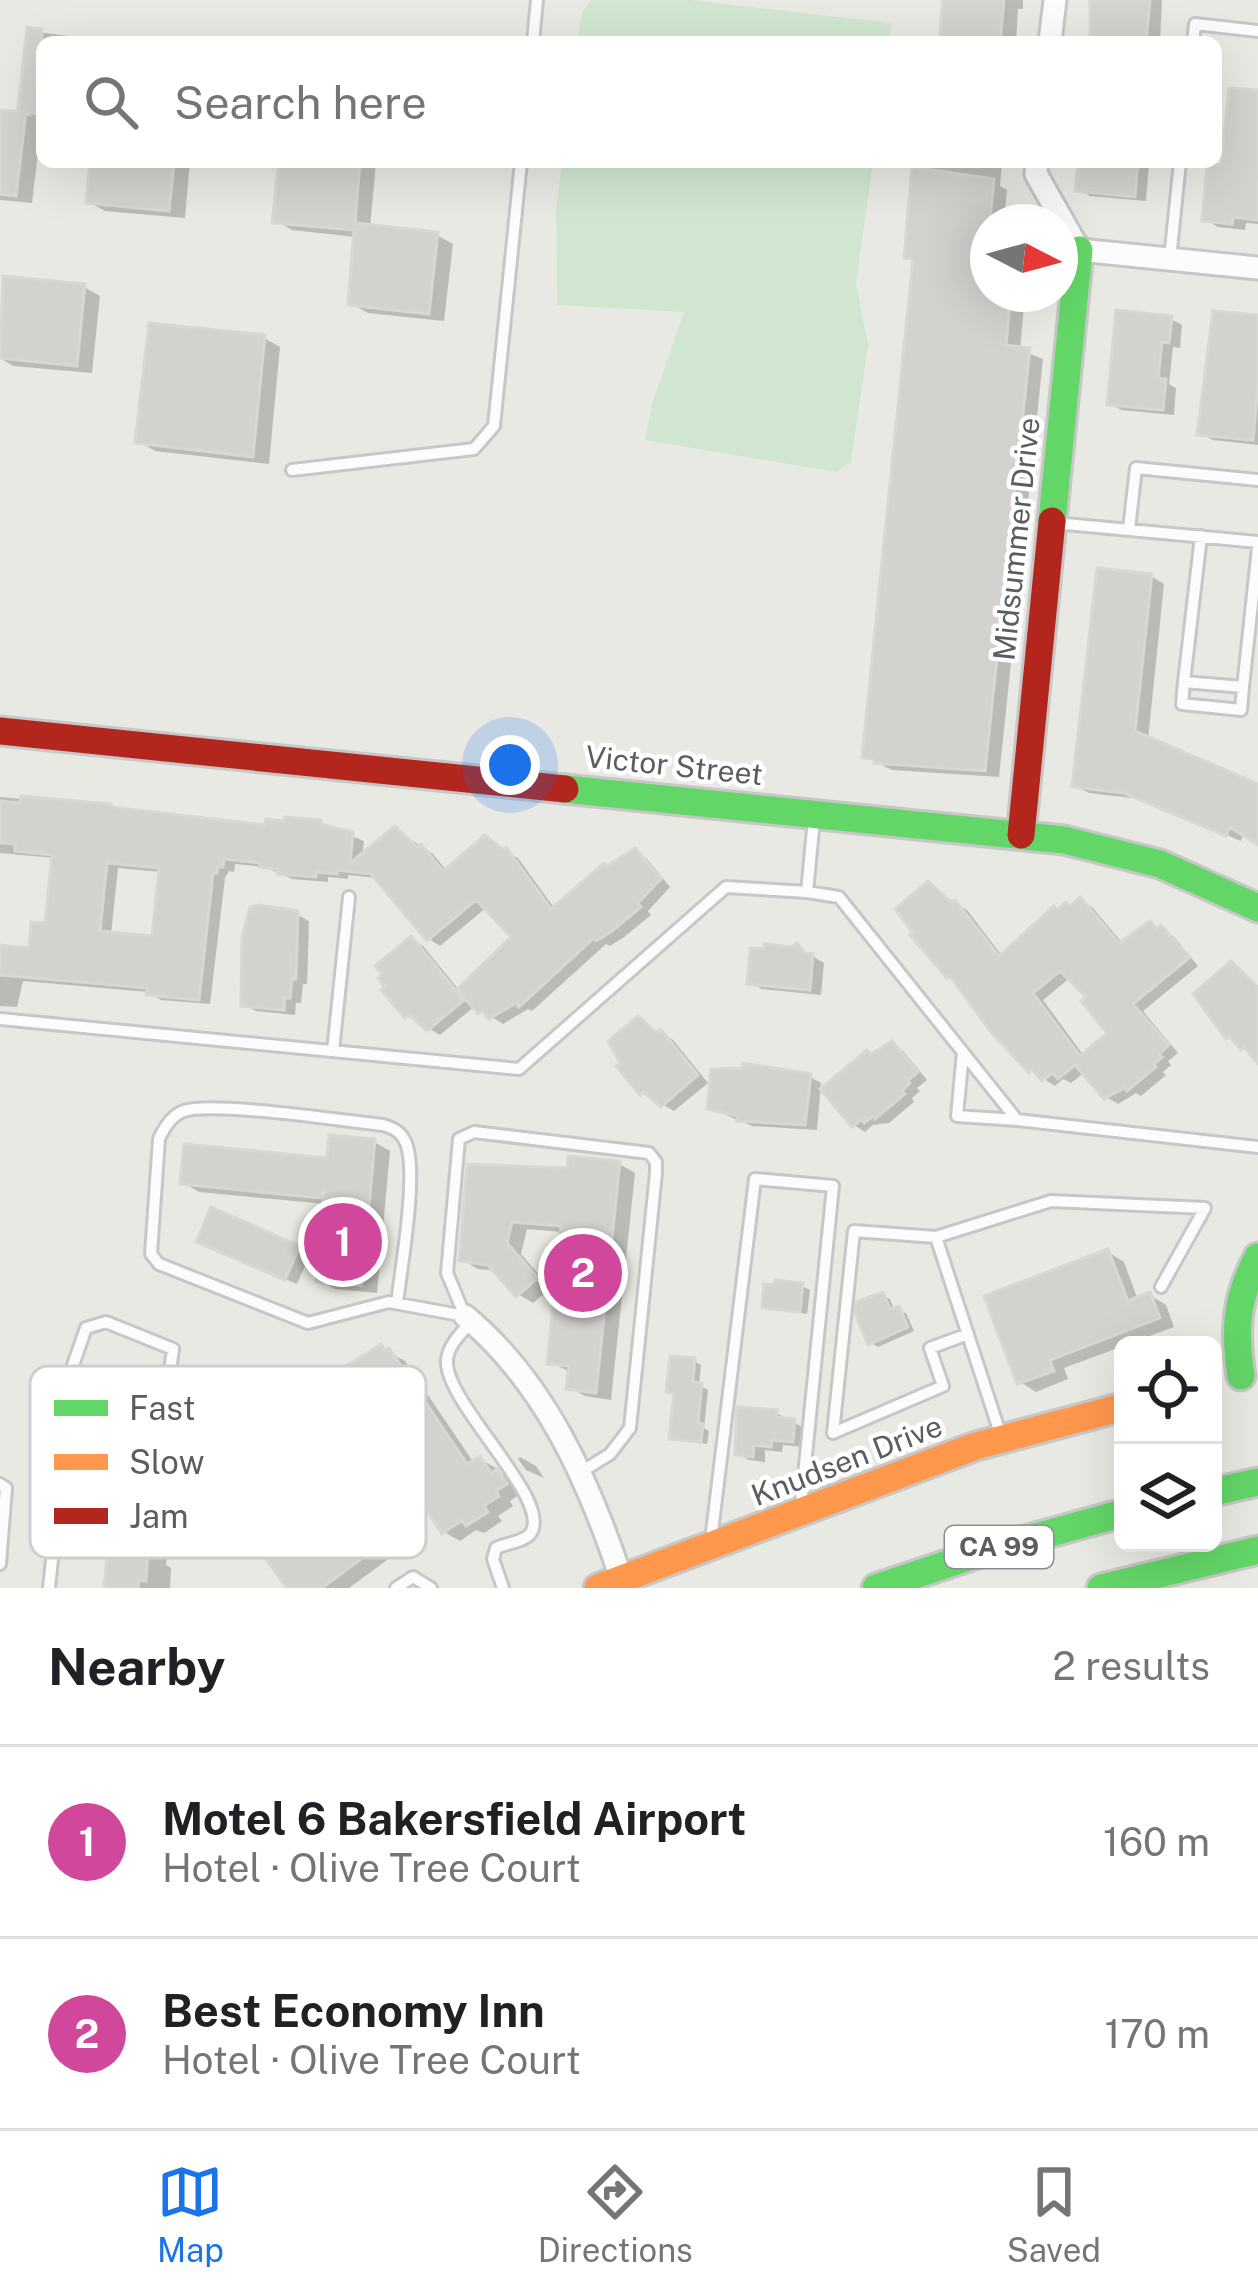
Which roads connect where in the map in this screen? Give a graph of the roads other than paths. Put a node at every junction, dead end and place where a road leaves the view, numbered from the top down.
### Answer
1 (537, 0) edge
2 (1055, 0) edge
3 (1258, 31) edge
4 (534, 36) edge
5 (1051, 36) edge
6 (1194, 36) edge
7 (520, 168) edge
8 (1036, 168) edge
9 (1179, 168) edge
10 (1079, 250) junction
11 (1170, 259) junction
12 (1258, 268) edge
13 (292, 470) dead end
14 (1258, 480) edge
15 (1052, 523) junction
16 (1129, 529) junction
17 (1201, 536) junction
18 (1258, 545) edge
19 (1184, 682) junction
20 (1243, 687) junction
21 (0, 730) edge
22 (815, 813) junction
23 (1021, 835) junction
24 (807, 892) junction
25 (349, 897) dead end
26 (1258, 908) edge
27 (0, 1019) edge
28 (333, 1051) junction
29 (963, 1052) junction
30 (1018, 1120) junction
31 (1258, 1147) edge
32 (936, 1237) junction
33 (1258, 1257) edge
34 (1161, 1287) dead end
35 (397, 1303) junction
36 (469, 1318) junction
37 (968, 1334) junction
38 (73, 1366) edge
39 (171, 1366) edge
40 (1250, 1375) edge
41 (1114, 1409) edge
42 (1002, 1439) junction
43 (581, 1472) junction
44 (1258, 1482) edge
45 (0, 1484) edge
46 (1222, 1490) edge
47 (800, 1514) junction
48 (1114, 1515) edge
49 (710, 1549) junction
50 (1258, 1550) edge
51 (52, 1558) edge
52 (0, 1564) edge
53 (610, 1583) edge
54 (49, 1588) edge
55 (396, 1588) edge
56 (431, 1588) edge
57 (502, 1588) edge
58 (877, 1588) edge
59 (1101, 1588) edge

1 - 4 lane
2 - 5 street
3 - 6 lane
7 - 13 lane
8 - 10 street
9 - 11 lane
10 - 11 street
10 - 15 main road, Midsummer Drive
11 - 12 street
14 - 16 lane
15 - 16 lane
15 - 23 main road, Midsummer Drive
16 - 17 lane
17 - 18 lane
17 - 19 lane
18 - 20 lane
19 - 20 lane
19 - 20 lane
21 - 22 main road, Victor Street
22 - 23 main road, Victor Street
22 - 24 lane
23 - 26 main road, Victor Street
24 - 28 lane
24 - 29 lane
25 - 28 lane
27 - 28 lane
29 - 30 lane
29 - 30 lane
30 - 31 lane
32 - 34 lane
32 - 37 lane
32 - 37 lane
33 - 40 main road
35 - 35 lane
35 - 36 lane
36 - 43 street
36 - 43 lane
36 - 57 lane
37 - 42 lane
38 - 39 lane
41 - 42 main road, Knudsen Drive
42 - 47 main road, Knudsen Drive
43 - 53 street
44 - 46 main road
45 - 52 lane
47 - 49 main road, Knudsen Drive
47 - 49 lane
48 - 58 main road, CA 99
49 - 53 main road, Knudsen Drive
50 - 59 main road
51 - 54 lane
55 - 56 lane

